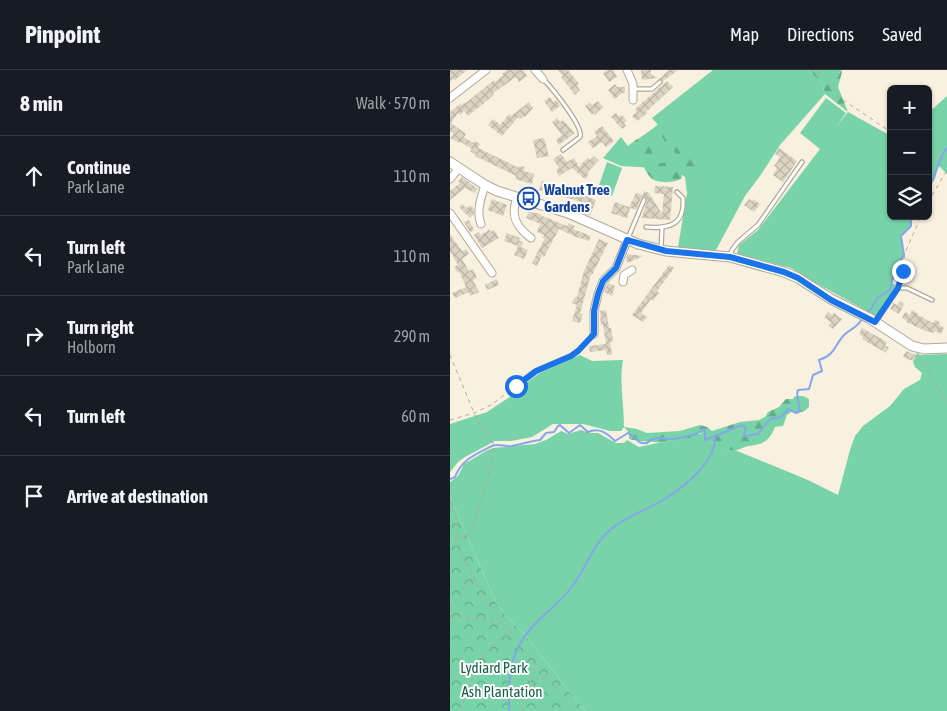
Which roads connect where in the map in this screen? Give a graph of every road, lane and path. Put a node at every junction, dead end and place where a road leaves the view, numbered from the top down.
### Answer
1 (486, 70) edge
2 (534, 70) edge
3 (809, 70) edge
4 (628, 71) edge
5 (543, 79) joint
6 (660, 82) dead end
7 (633, 89) junction
8 (450, 98) edge
9 (633, 100) dead end
10 (888, 130) edge
11 (563, 150) dead end
12 (932, 152) edge
13 (946, 161) edge
14 (450, 162) edge
15 (802, 162) dead end
16 (459, 168) junction
17 (947, 170) edge
18 (450, 179) edge
19 (485, 185) junction
20 (677, 192) dead end
21 (932, 195) edge
22 (517, 198) junction
23 (644, 200) dead end
24 (450, 213) edge
25 (919, 220) edge
26 (481, 224) dead end
27 (646, 227) dead end
28 (662, 228) junction
29 (531, 238) dead end
30 (627, 240) junction
31 (661, 250) junction
32 (730, 257) junction
33 (616, 268) junction
34 (632, 270) dead end
35 (492, 273) dead end
36 (898, 288) junction
37 (932, 300) dead end
38 (875, 322) junction
39 (594, 334) joint
40 (918, 348) junction
41 (947, 348) edge
42 (450, 355) edge
43 (947, 405) edge
44 (474, 413) junction
45 (450, 420) edge
46 (450, 500) edge
47 (456, 540) junction
48 (450, 543) edge
49 (472, 574) junction
50 (450, 609) edge
51 (450, 616) edge
52 (502, 624) junction
53 (511, 635) junction
54 (535, 665) junction
55 (546, 677) junction
56 (532, 681) junction
57 (461, 711) edge
58 (524, 711) edge
59 (548, 711) edge
60 (574, 711) edge

1 - 8 street
2 - 5 street
3 - 10 path
4 - 7 street
5 - 11 lane
6 - 7 lane
7 - 9 street
12 - 13 path
14 - 16 street
15 - 32 lane
16 - 18 street
16 - 19 street
17 - 21 path
19 - 22 street
19 - 26 street
20 - 28 lane
22 - 29 street
22 - 30 street
23 - 30 lane
24 - 35 street
25 - 36 path
27 - 28 lane
28 - 31 lane
30 - 31 street
30 - 33 street
31 - 32 street
32 - 38 street
33 - 34 street
33 - 39 street
36 - 37 lane
36 - 38 lane
38 - 40 street
39 - 44 path
40 - 41 street
40 - 43 path
42 - 44 path
44 - 45 path
44 - 47 path
46 - 47 path
47 - 48 path
47 - 49 path
49 - 50 path
49 - 52 path
51 - 52 path
52 - 53 path
53 - 54 path
53 - 57 path
54 - 55 path
54 - 56 path
55 - 56 path
55 - 60 path
56 - 58 path
56 - 59 path

